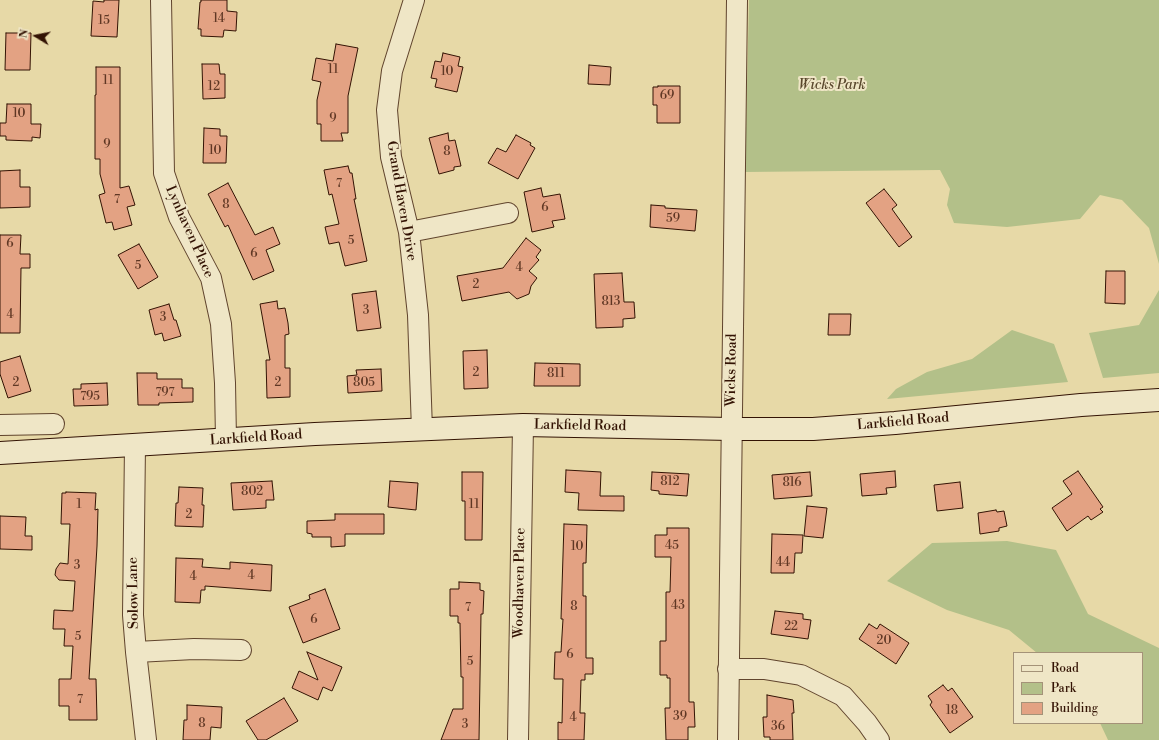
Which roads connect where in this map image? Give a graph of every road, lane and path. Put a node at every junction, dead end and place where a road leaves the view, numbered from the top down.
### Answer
1 (161, 0) edge
2 (414, 0) edge
3 (737, 0) edge
4 (508, 212) dead end
5 (409, 232) junction
6 (1159, 400) edge
7 (0, 424) edge
8 (54, 424) dead end
9 (523, 425) junction
10 (731, 429) junction
11 (422, 430) junction
12 (226, 440) junction
13 (135, 445) junction
14 (0, 453) edge
15 (241, 650) dead end
16 (136, 652) junction
17 (728, 669) junction
18 (146, 740) edge
19 (518, 740) edge
20 (728, 740) edge
21 (879, 740) edge

1 - 12 street, Lynhaven Place
2 - 5 street, Grand Haven Drive
3 - 10 street, Wicks Road
4 - 5 street
5 - 11 street, Grand Haven Drive
6 - 10 main road, Larkfield Road
7 - 8 street
9 - 10 main road, Larkfield Road
9 - 11 main road, Larkfield Road
9 - 19 street, Woodhaven Place
10 - 17 street, Wicks Road
11 - 12 main road, Larkfield Road
12 - 13 main road, Larkfield Road
13 - 14 main road, Larkfield Road
13 - 16 street, Solow Lane
15 - 16 street
16 - 18 street, Solow Lane
17 - 20 street, Wicks Road
17 - 21 street

